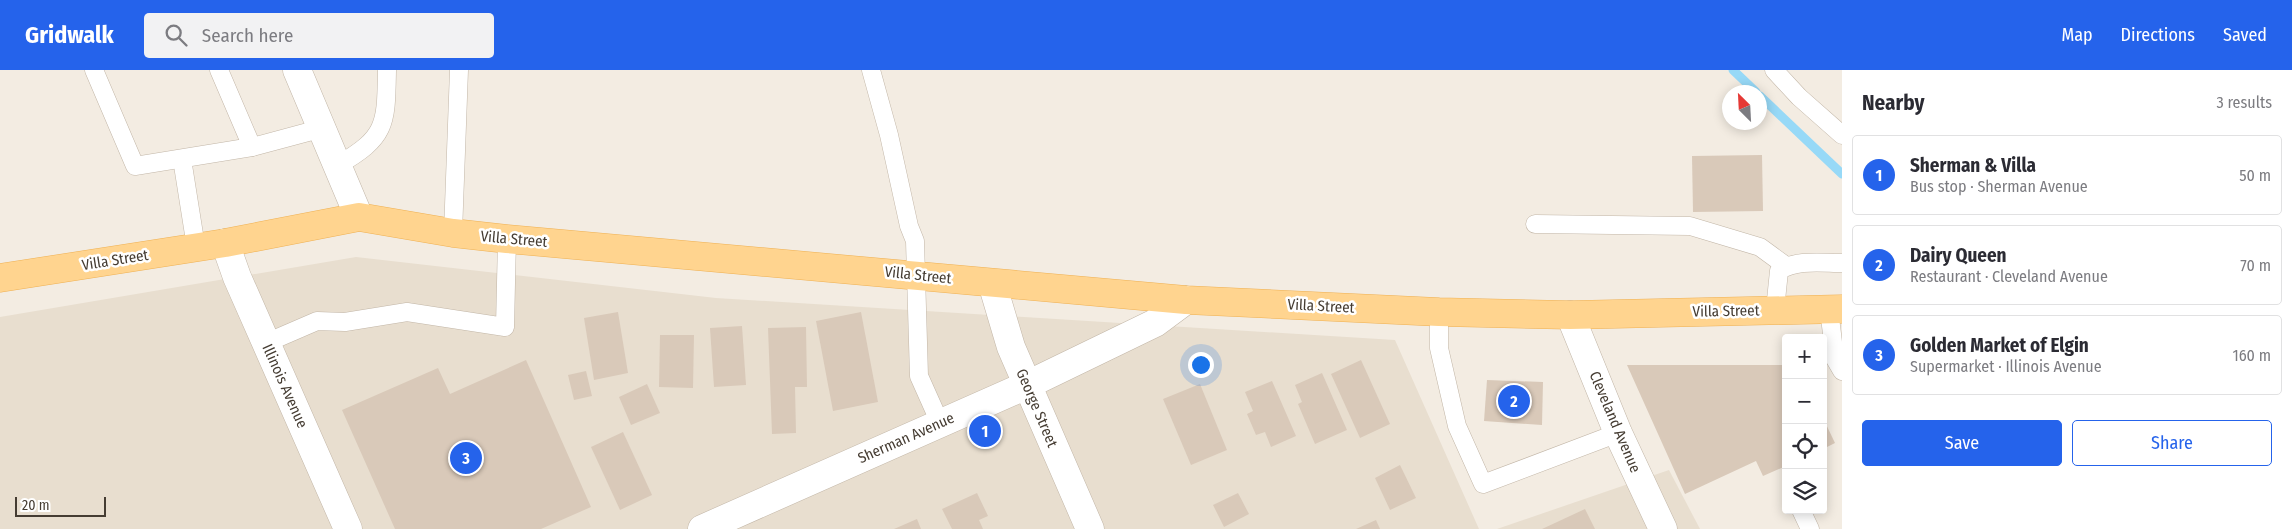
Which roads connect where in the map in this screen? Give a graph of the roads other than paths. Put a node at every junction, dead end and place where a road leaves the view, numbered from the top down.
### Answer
1 (94, 70) edge
2 (219, 70) edge
3 (297, 70) edge
4 (387, 70) edge
5 (459, 70) edge
6 (871, 70) edge
7 (1774, 70) edge
8 (323, 128) junction
9 (1842, 134) edge
10 (252, 147) junction
11 (182, 160) junction
12 (338, 165) junction
13 (359, 217) junction
14 (1535, 224) dead end
15 (453, 233) junction
16 (507, 239) junction
17 (225, 243) junction
18 (196, 247) junction
19 (1842, 263) edge
20 (1786, 266) junction
21 (917, 274) junction
22 (0, 278) edge
23 (992, 283) junction
24 (1186, 300) junction
25 (1836, 309) edge
26 (1776, 310) junction
27 (1439, 312) junction
28 (1570, 315) junction
29 (266, 343) junction
30 (1842, 371) edge
31 (1027, 385) junction
32 (940, 423) junction
33 (1618, 433) junction
34 (1803, 514) edge
35 (348, 529) edge
36 (702, 529) edge
37 (1090, 529) edge
38 (1663, 529) edge
39 (1810, 529) edge

1 - 11 lane
2 - 10 lane
3 - 8 street
4 - 12 lane
5 - 15 lane
6 - 21 lane
7 - 9 lane
8 - 10 lane
8 - 12 street
10 - 11 lane
11 - 18 lane
12 - 13 street
13 - 15 main road, Villa Street
13 - 17 main road, Villa Street
14 - 20 lane
15 - 16 main road, Villa Street
16 - 21 main road, Villa Street
16 - 29 lane
17 - 18 main road, Villa Street
17 - 29 street, Illinois Avenue
18 - 22 main road, Villa Street
19 - 20 lane
20 - 26 lane
21 - 23 main road, Villa Street
21 - 32 lane
23 - 24 main road, Villa Street
23 - 31 street, George Street
24 - 27 main road, Villa Street
24 - 31 street, Sherman Avenue
25 - 26 main road, Villa Street
25 - 30 lane
26 - 28 main road, Villa Street
27 - 28 main road, Villa Street
27 - 33 lane
28 - 33 street, Cleveland Avenue
29 - 35 street, Illinois Avenue
31 - 32 street, Sherman Avenue
31 - 37 street, George Street
32 - 36 street, Sherman Avenue
33 - 38 street, Cleveland Avenue
34 - 39 lane

